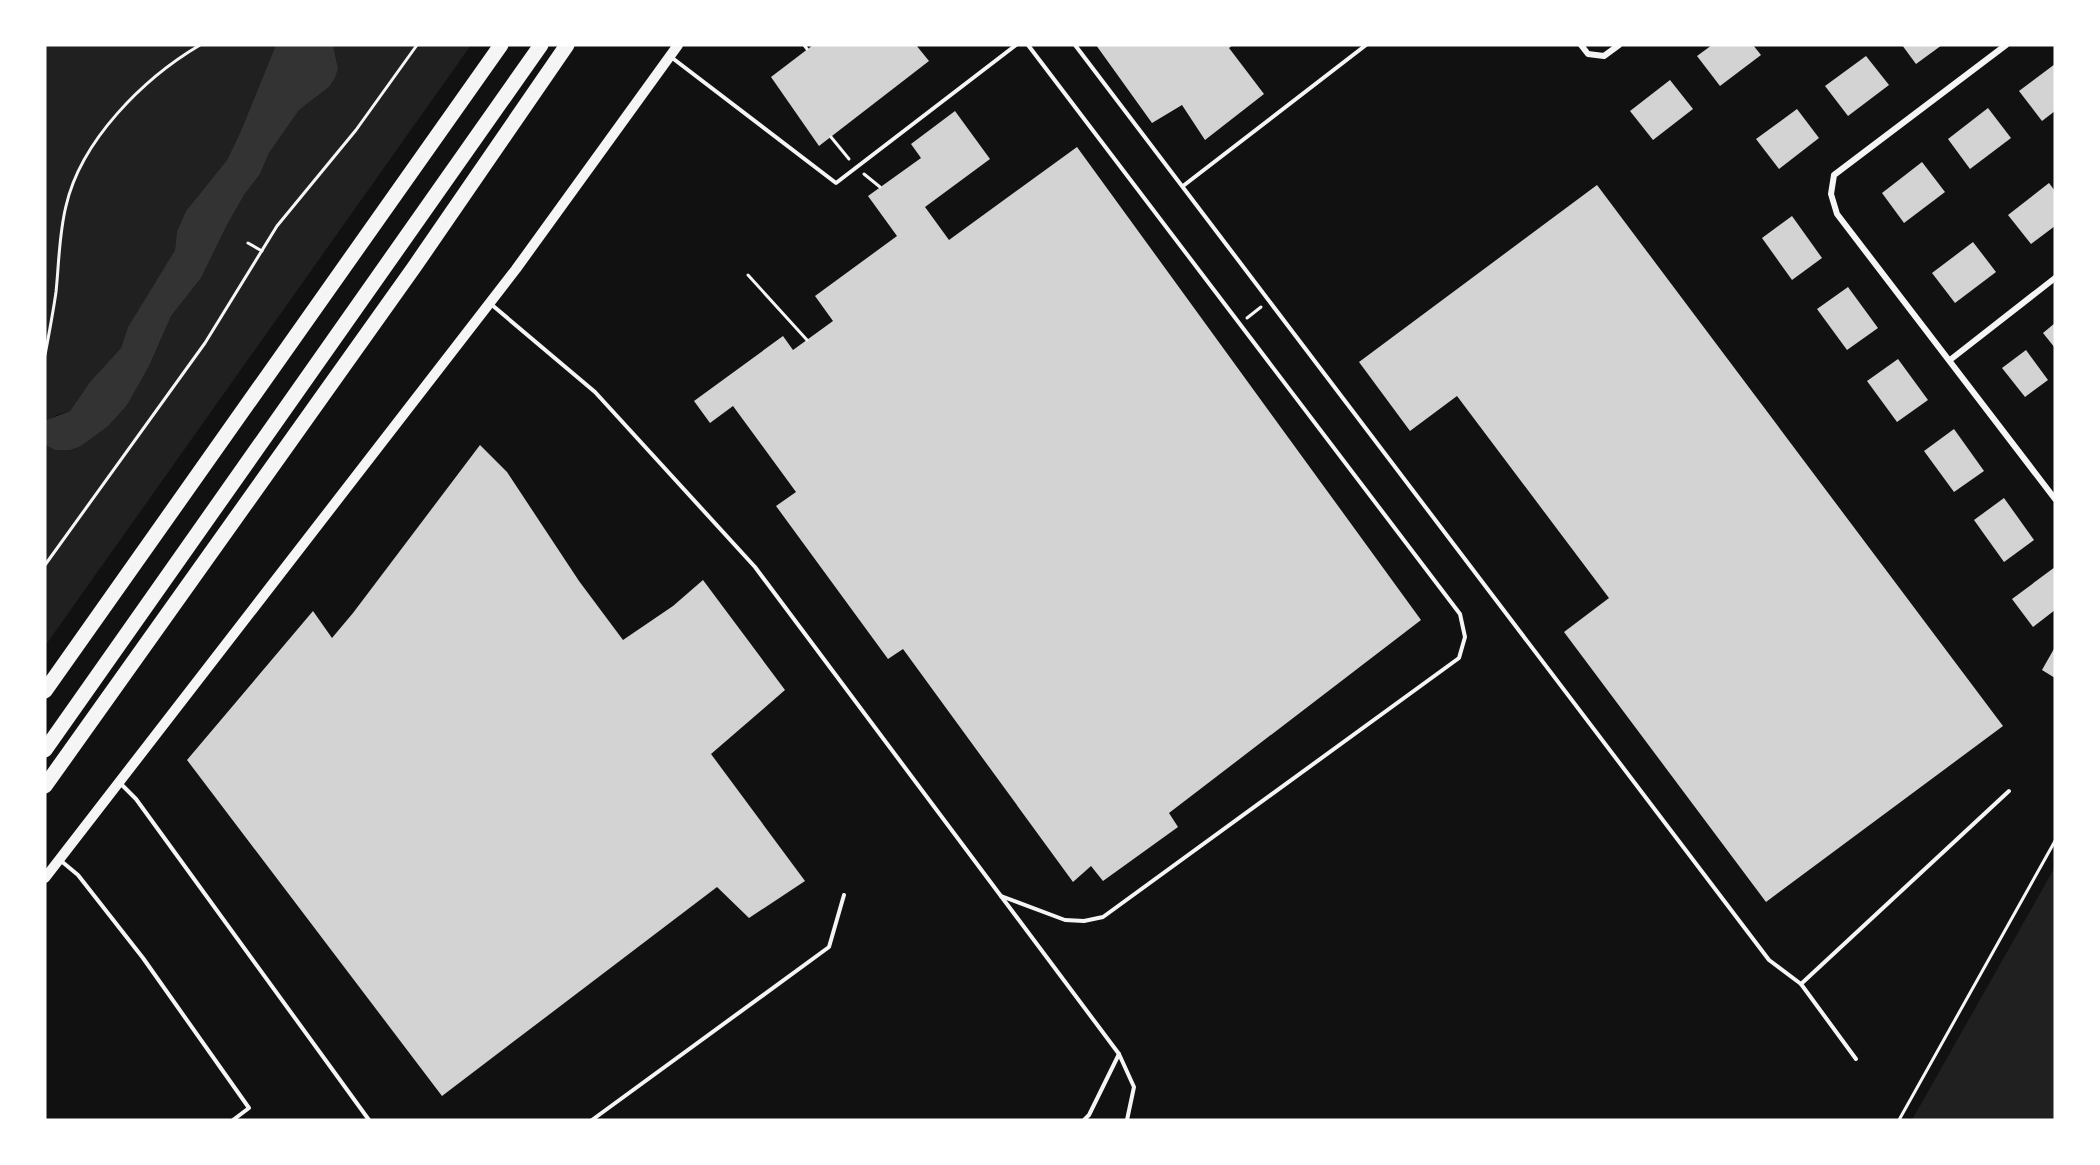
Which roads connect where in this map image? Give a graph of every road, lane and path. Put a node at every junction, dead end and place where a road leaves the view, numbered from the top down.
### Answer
1 (200, 45) edge
2 (417, 45) edge
3 (501, 45) edge
4 (541, 45) edge
5 (567, 45) edge
6 (574, 45) edge
7 (678, 45) edge
8 (804, 45) edge
9 (1016, 45) edge
10 (1028, 45) edge
11 (1075, 45) edge
12 (1366, 45) edge
13 (1581, 45) edge
14 (1619, 45) edge
15 (2006, 45) edge
16 (807, 49) dead end
17 (670, 57) junction
18 (500, 143) junction
19 (1183, 186) junction
20 (248, 243) dead end
21 (262, 251) junction
22 (748, 275) dead end
23 (2055, 278) edge
24 (1270, 300) junction
25 (489, 303) junction
26 (1240, 324) junction
27 (807, 340) dead end
28 (45, 355) edge
29 (1950, 360) junction
30 (2055, 499) edge
31 (45, 565) edge
32 (45, 691) edge
33 (45, 750) edge
34 (119, 782) junction
35 (45, 786) edge
36 (2009, 791) dead end
37 (2055, 841) edge
38 (59, 859) junction
39 (45, 878) edge
40 (844, 895) dead end
41 (1000, 896) junction
42 (1801, 984) junction
43 (1119, 1054) junction
44 (1856, 1059) dead end
45 (234, 1120) edge
46 (369, 1120) edge
47 (592, 1120) edge
48 (1084, 1120) edge
49 (1127, 1120) edge
50 (1899, 1120) edge

1 - 28 path
2 - 21 path
3 - 32 highway
4 - 33 highway
5 - 18 highway
6 - 18 highway
7 - 17 street
8 - 16 path
9 - 17 lane
10 - 26 lane
11 - 19 lane
12 - 19 lane
13 - 14 street
15 - 29 street
17 - 25 street
18 - 35 highway
19 - 24 lane
20 - 21 path
21 - 31 path
22 - 27 path
23 - 29 street
24 - 26 path
24 - 42 lane
25 - 34 street
25 - 41 lane
26 - 41 lane
29 - 30 street
34 - 38 street
34 - 46 lane
36 - 42 lane
37 - 50 path
38 - 39 street
38 - 45 lane
40 - 47 lane
41 - 43 lane
42 - 44 lane
43 - 48 lane
43 - 49 lane

